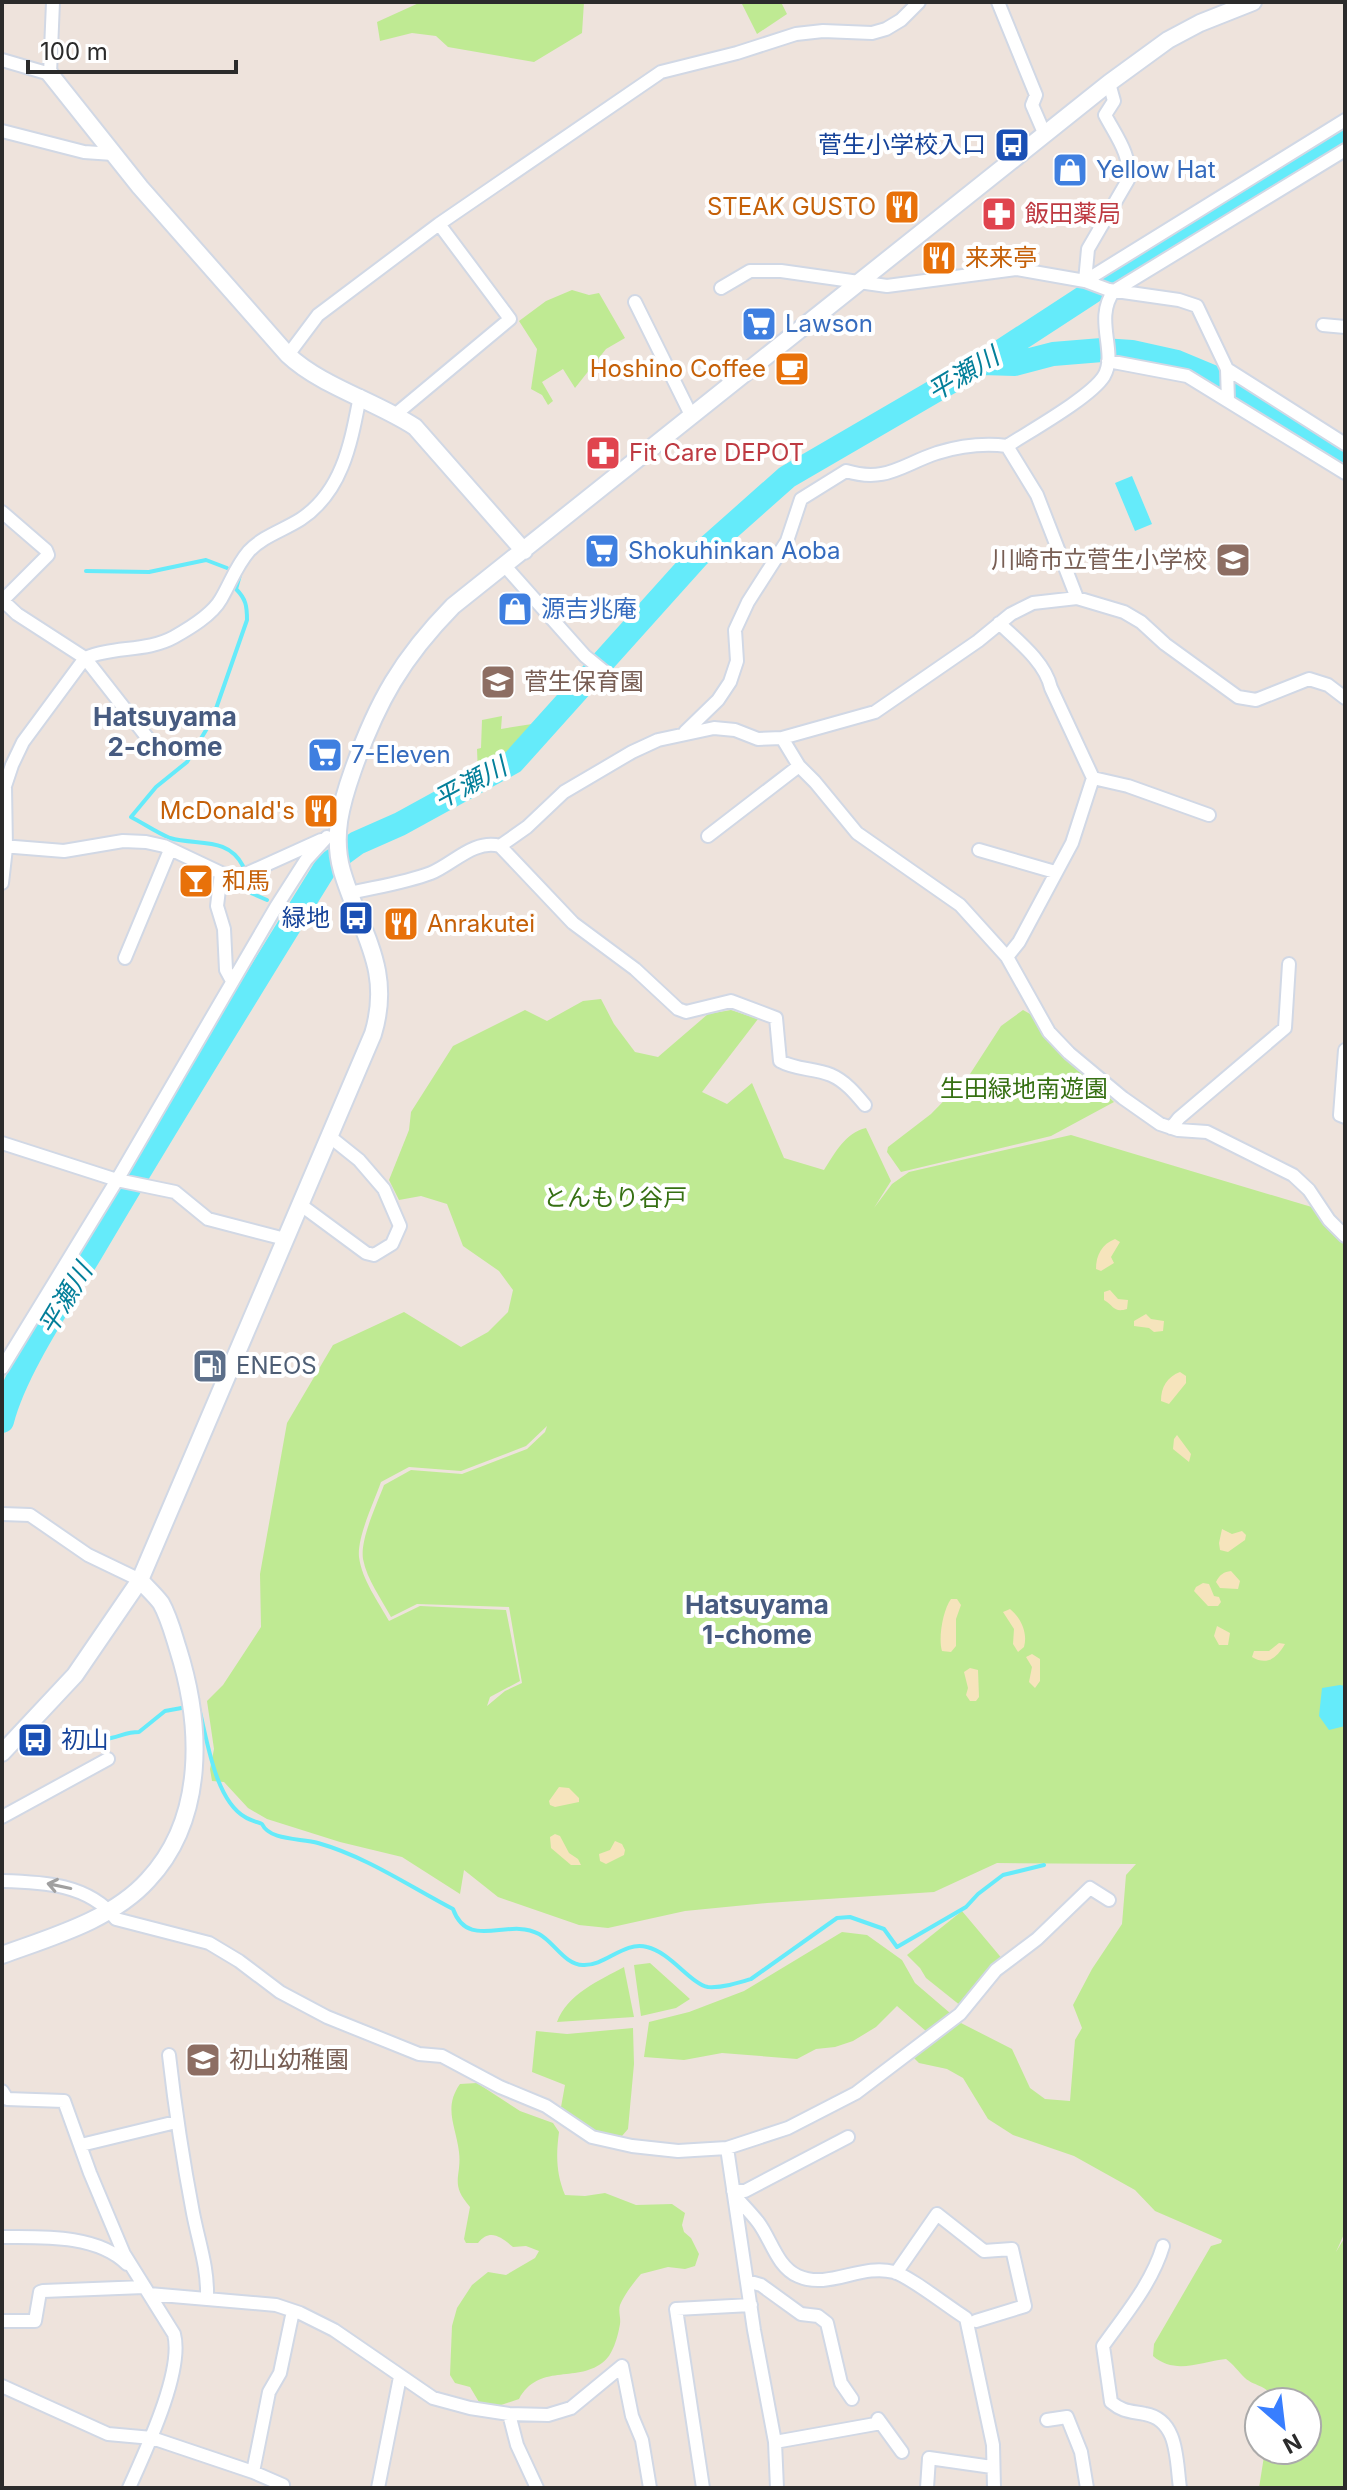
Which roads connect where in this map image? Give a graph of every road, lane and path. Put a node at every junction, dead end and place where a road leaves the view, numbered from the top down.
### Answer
1 (53, 2) edge
2 (919, 2) edge
3 (998, 2) edge
4 (1253, 2) edge
5 (2, 60) edge
6 (50, 74) junction
7 (1109, 83) junction
8 (1345, 120) edge
9 (2, 131) edge
10 (1045, 135) junction
11 (1345, 150) edge
12 (113, 154) junction
13 (1272, 165) junction
14 (1284, 187) junction
15 (439, 224) junction
16 (1086, 282) junction
17 (862, 283) junction
18 (721, 288) dead end
19 (1112, 290) junction
20 (635, 302) dead end
21 (1323, 325) dead end
22 (1345, 327) edge
23 (288, 355) junction
24 (1108, 361) junction
25 (1227, 369) junction
26 (360, 396) junction
27 (1228, 401) junction
28 (396, 414) junction
29 (692, 417) junction
30 (1345, 444) edge
31 (1007, 446) junction
32 (1345, 473) edge
33 (2, 512) edge
34 (524, 551) junction
35 (505, 566) junction
36 (1077, 598) junction
37 (2, 600) edge
38 (999, 623) junction
39 (85, 658) junction
40 (605, 672) dead end
41 (1345, 698) edge
42 (685, 732) junction
43 (782, 738) junction
44 (157, 750) dead end
45 (799, 766) junction
46 (1093, 778) junction
47 (1209, 815) dead end
48 (334, 836) junction
49 (708, 836) dead end
50 (1018, 845) dead end
51 (500, 846) junction
52 (4, 847) edge
53 (170, 850) junction
54 (979, 850) dead end
55 (1014, 860) junction
56 (1055, 872) junction
57 (221, 873) junction
58 (2, 883) edge
59 (350, 893) junction
60 (1007, 957) junction
61 (125, 958) dead end
62 (1289, 964) dead end
63 (232, 981) junction
64 (1345, 1050) edge
65 (865, 1105) dead end
66 (1345, 1117) edge
67 (1171, 1128) junction
68 (329, 1136) junction
69 (2, 1143) edge
70 (120, 1180) junction
71 (301, 1205) junction
72 (1345, 1236) edge
73 (285, 1239) junction
74 (2, 1368) edge
75 (2, 1514) edge
76 (140, 1580) junction
77 (2, 1753) edge
78 (108, 1759) dead end
79 (2, 1817) edge
80 (2, 1881) edge
81 (1109, 1900) dead end
82 (109, 1911) junction
83 (2, 1955) edge
84 (169, 2055) dead end
85 (2, 2091) edge
86 (176, 2122) junction
87 (848, 2137) dead end
88 (81, 2145) junction
89 (727, 2148) junction
90 (733, 2193) junction
91 (2, 2237) edge
92 (1163, 2246) dead end
93 (132, 2269) junction
94 (896, 2273) junction
95 (747, 2281) junction
96 (146, 2291) junction
97 (207, 2298) junction
98 (751, 2305) junction
99 (293, 2311) junction
100 (2, 2321) edge
101 (976, 2321) dead end
102 (400, 2377) junction
103 (2, 2386) edge
104 (852, 2399) dead end
105 (509, 2414) junction
106 (1047, 2420) dead end
107 (152, 2438) junction
108 (775, 2442) junction
109 (902, 2452) dead end
110 (992, 2467) junction
111 (253, 2472) junction
112 (129, 2488) edge
113 (283, 2488) edge
114 (378, 2488) edge
115 (537, 2488) edge
116 (650, 2488) edge
117 (703, 2488) edge
118 (777, 2488) edge
119 (927, 2488) edge
120 (994, 2488) edge
121 (1087, 2488) edge
122 (1180, 2488) edge

1 - 6 street
2 - 15 street
3 - 10 street
4 - 7 street
5 - 6 street
6 - 12 street
7 - 10 street
7 - 16 street
8 - 13 street
9 - 12 street
10 - 17 street
11 - 14 street
12 - 23 street
13 - 14 street
13 - 16 street
14 - 19 street
15 - 23 street
15 - 28 street
16 - 17 street
16 - 19 street
17 - 18 street
17 - 29 street
19 - 24 street
19 - 25 street
20 - 29 street
21 - 22 street
23 - 26 street
24 - 27 street
24 - 31 street
25 - 27 street
25 - 30 street
26 - 28 street
26 - 39 street
27 - 32 street
28 - 34 street
29 - 34 street
31 - 36 street
31 - 42 street
33 - 37 street
34 - 35 street
35 - 40 street
35 - 48 street
36 - 38 street
36 - 41 street
37 - 39 street
38 - 43 street
38 - 46 street
39 - 44 street
39 - 52 street
42 - 43 street
42 - 51 street
43 - 45 street
45 - 49 street
45 - 60 street
46 - 47 street
46 - 56 street
48 - 57 street
48 - 59 street
48 - 63 street
50 - 55 street
51 - 59 street
51 - 65 street
52 - 53 street
52 - 58 street
53 - 57 street
53 - 61 street
54 - 55 street
55 - 56 street
56 - 60 street
57 - 63 street
59 - 68 street
60 - 67 street
62 - 67 street
63 - 70 street
64 - 66 street
67 - 72 street
68 - 71 street
68 - 71 street
69 - 70 street
70 - 73 street
70 - 74 street
71 - 73 street
73 - 76 street
75 - 76 street
76 - 77 street
76 - 82 street
78 - 79 street
82 -> 80 street
81 - 89 street
82 - 83 street
82 - 89 street
84 - 86 street
85 - 88 street
86 - 88 street
86 - 97 street
87 - 90 street
88 - 93 street
89 - 90 street
90 - 94 street
90 - 95 street
91 - 93 street
92 - 122 street
93 - 96 street
94 - 101 street
94 - 110 street
95 - 98 street
95 - 104 street
96 - 97 street
96 - 100 street
96 - 107 street
97 - 99 street
98 - 108 street
98 - 117 street
99 - 102 street
99 - 111 street
102 - 105 street
102 - 114 street
103 - 107 street
105 - 115 street
105 - 116 street
106 - 121 street
107 - 111 street
107 - 112 street
108 - 109 street
108 - 118 street
110 - 119 street
110 - 120 street
111 - 113 street

